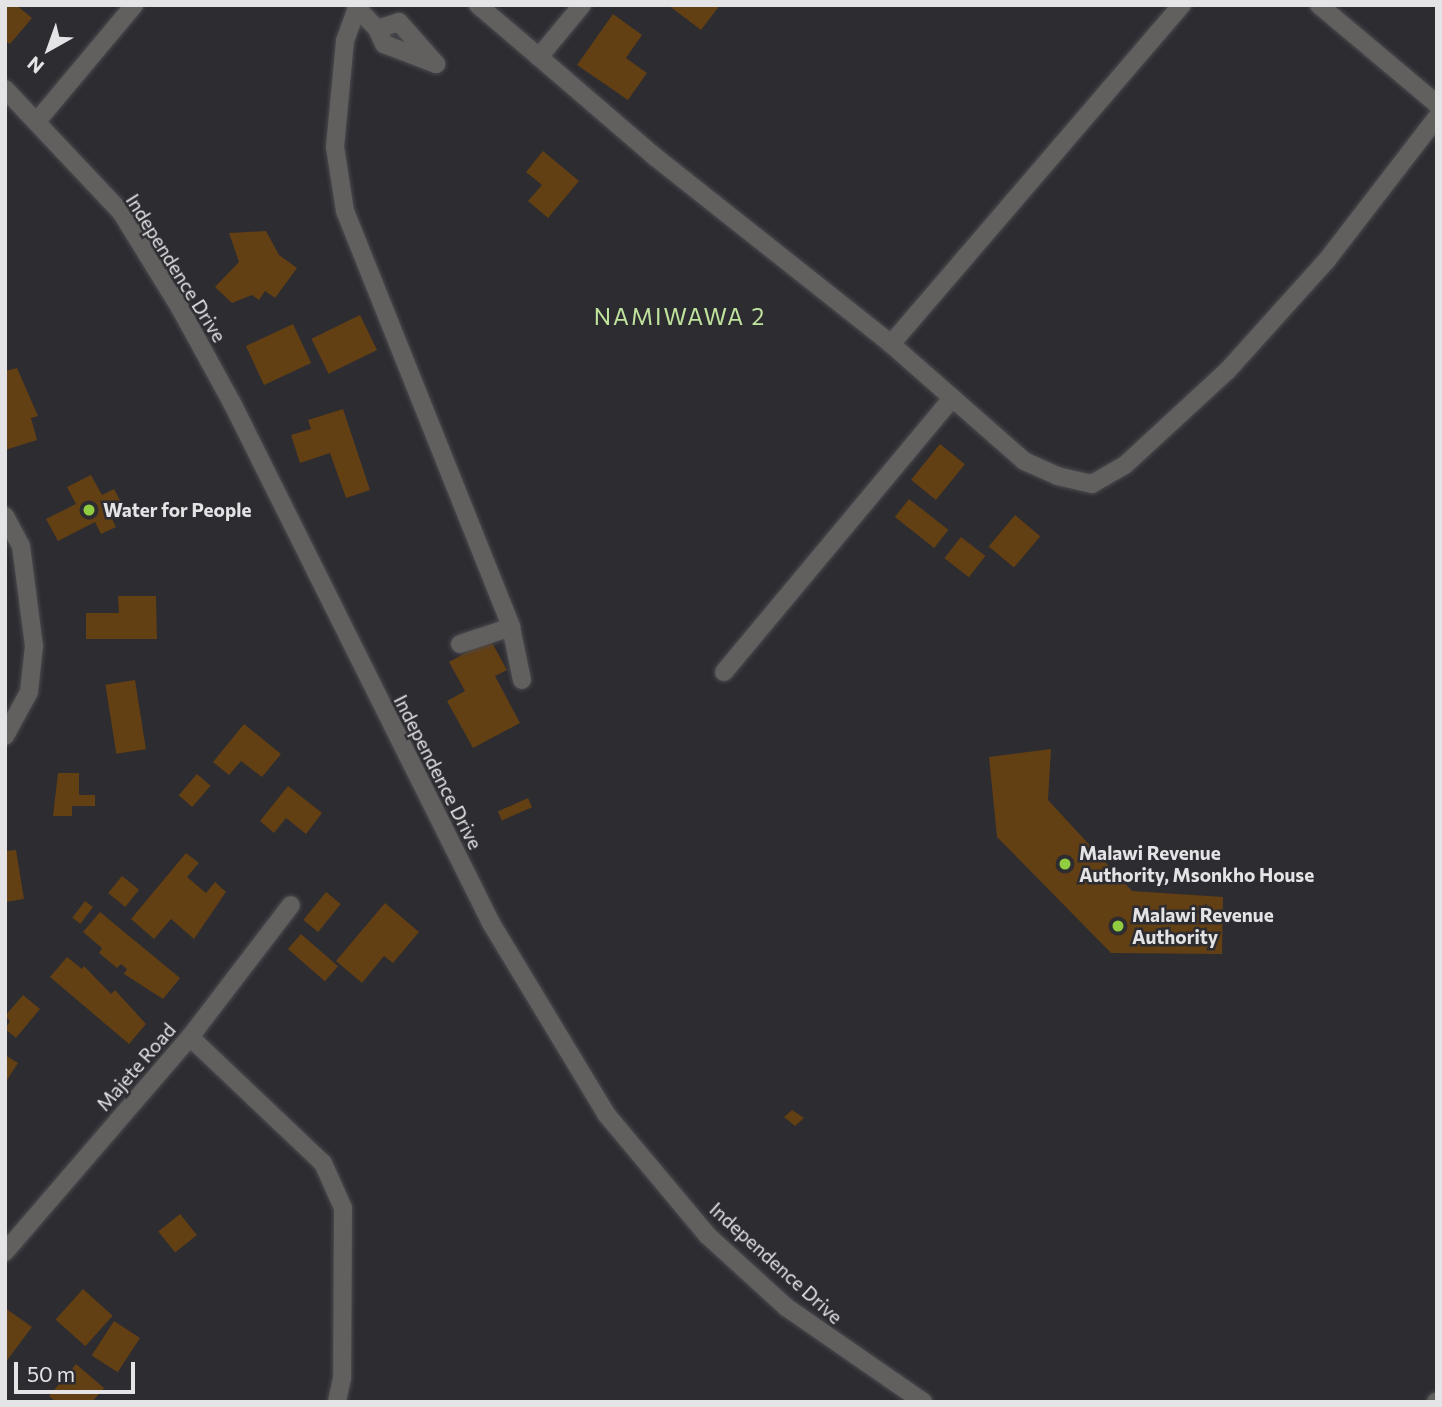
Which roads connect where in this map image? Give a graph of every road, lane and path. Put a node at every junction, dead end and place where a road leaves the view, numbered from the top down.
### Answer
1 (134, 5) edge
2 (478, 5) edge
3 (582, 5) edge
4 (1182, 5) edge
5 (1319, 5) edge
6 (357, 6) edge
7 (377, 29) dead end
8 (539, 57) junction
9 (5, 89) edge
10 (1437, 104) edge
11 (1437, 117) edge
12 (38, 120) junction
13 (891, 344) junction
14 (952, 398) junction
15 (5, 516) edge
16 (511, 627) junction
17 (460, 644) dead end
18 (724, 672) dead end
19 (522, 680) dead end
20 (5, 736) edge
21 (291, 905) dead end
22 (190, 1037) junction
23 (5, 1252) edge
24 (337, 1402) edge
25 (923, 1402) edge

1 - 12 street
2 - 8 street
3 - 8 street
4 - 13 street
5 - 10 street
6 - 7 street
6 - 16 street
8 - 13 street
9 - 12 street, Independence Drive
11 - 14 street
12 - 25 street, Independence Drive
13 - 14 street
14 - 18 street
15 - 20 street
16 - 17 street
16 - 19 street
21 - 22 street, Majete Road
22 - 23 street, Majete Road
22 - 24 street

